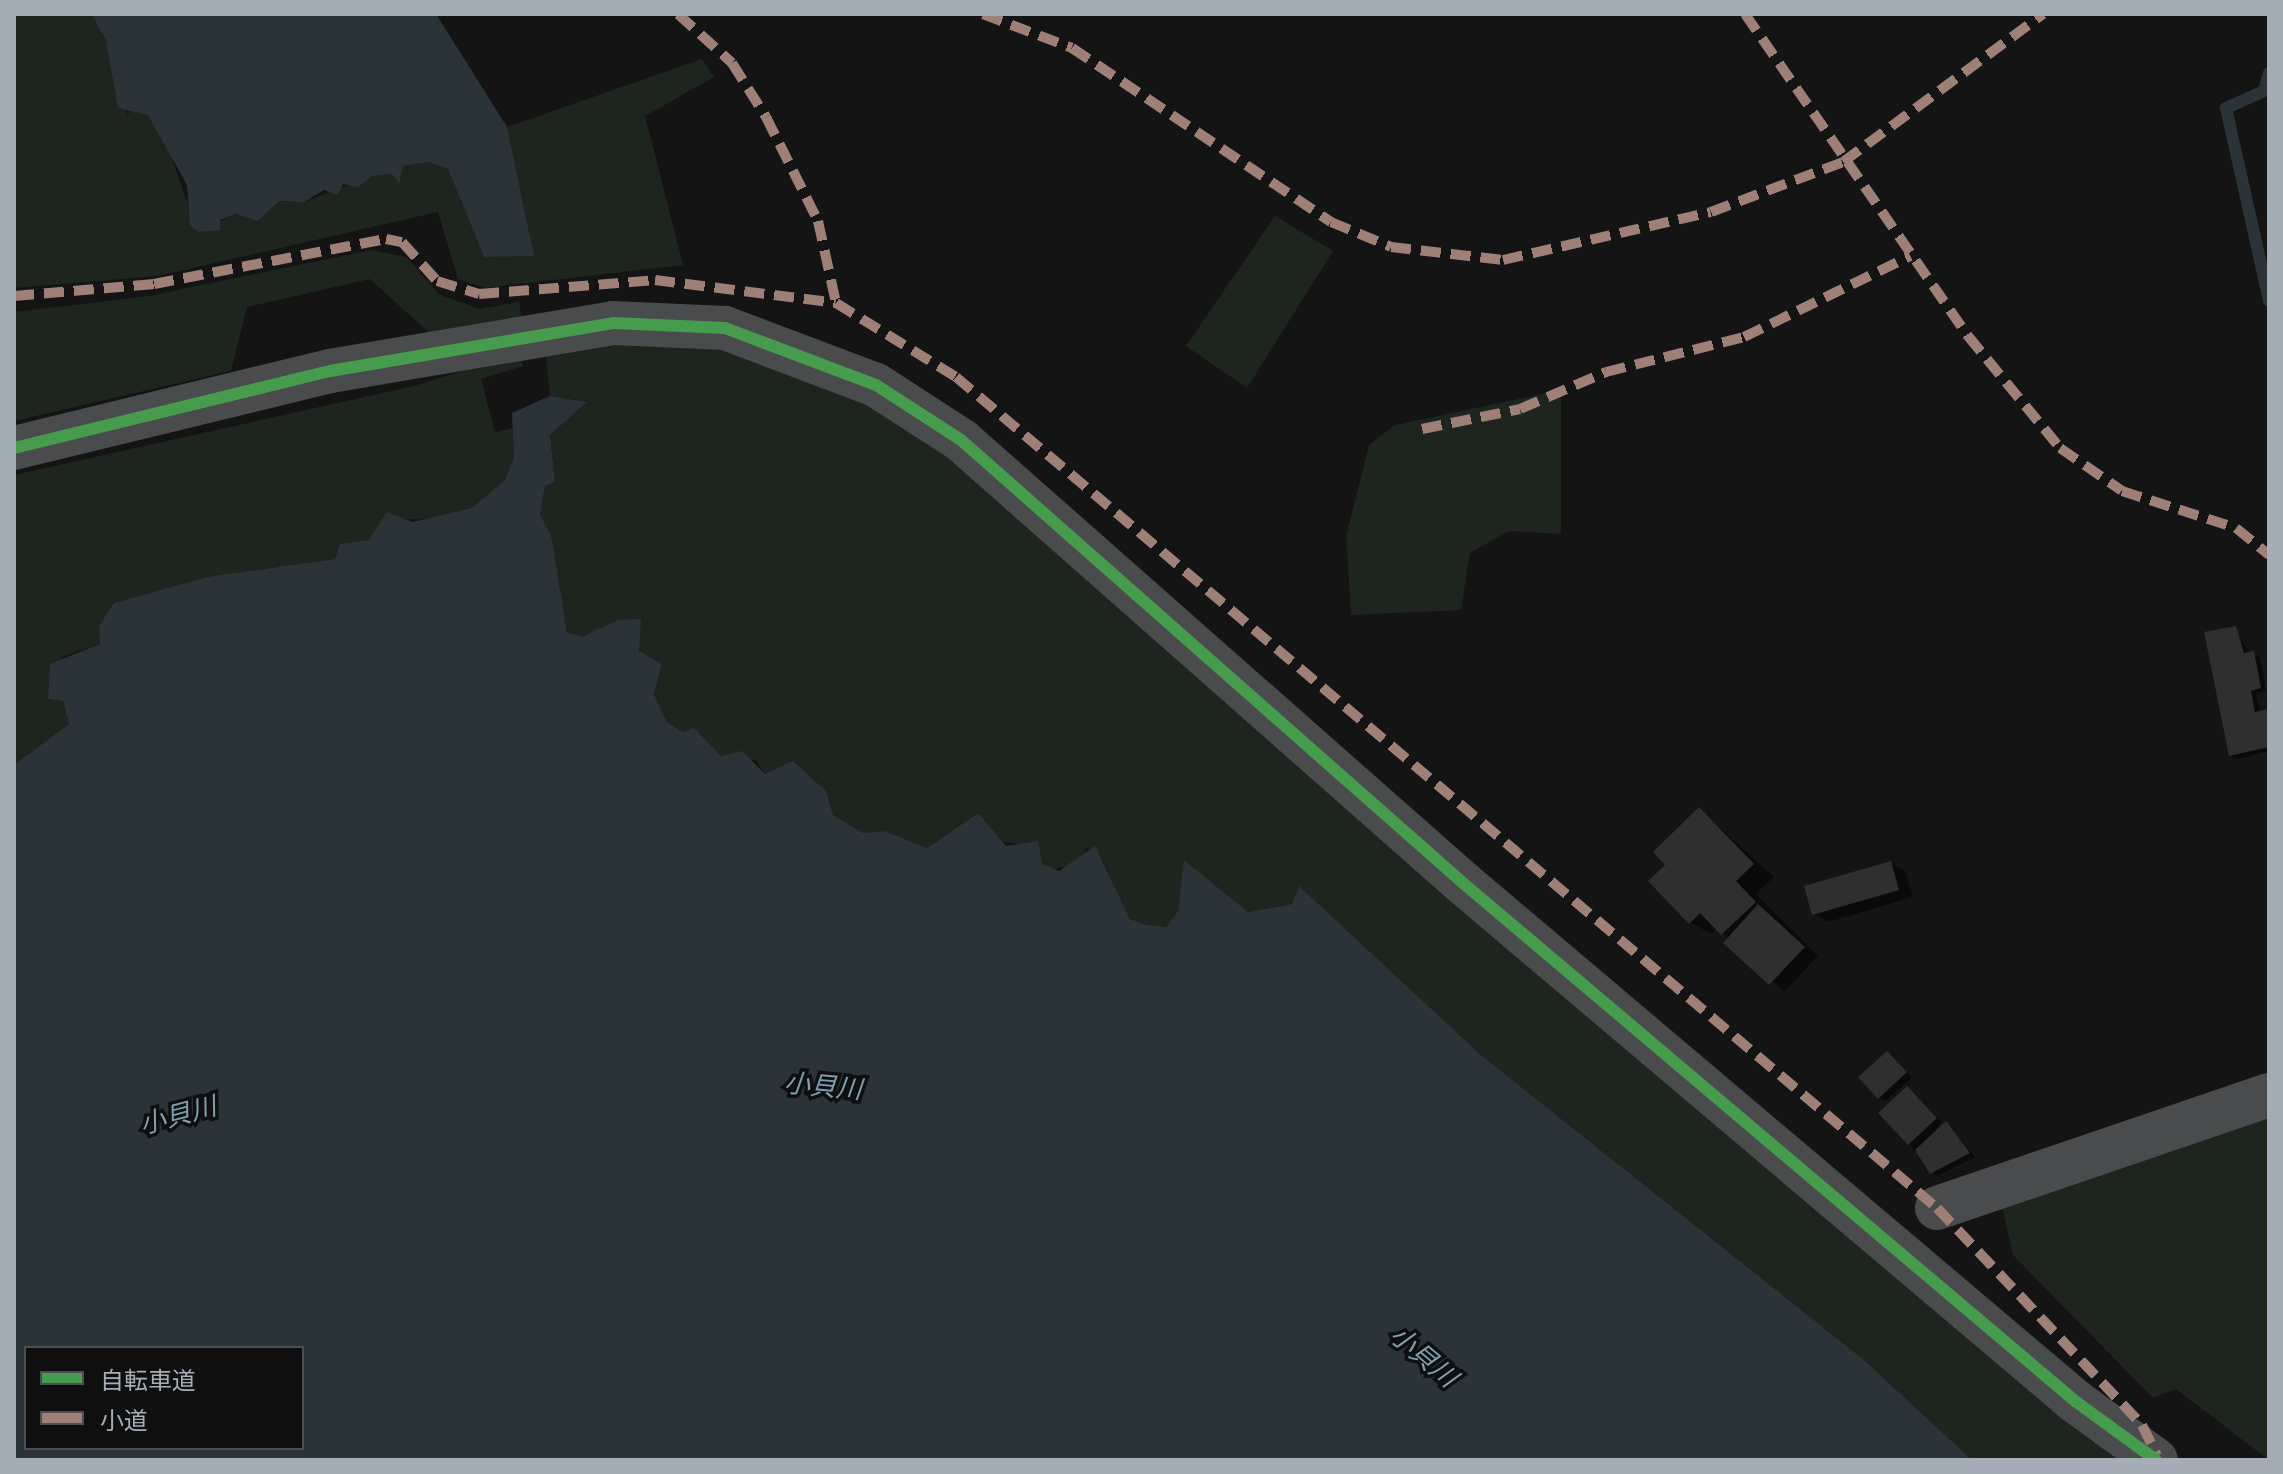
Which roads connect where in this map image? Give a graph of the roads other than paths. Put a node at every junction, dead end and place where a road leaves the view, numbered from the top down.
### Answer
1 (14, 448) edge
2 (2269, 1095) edge
3 (1937, 1208) dead end
4 (2156, 1460) edge

1 - 4 street
2 - 3 street

